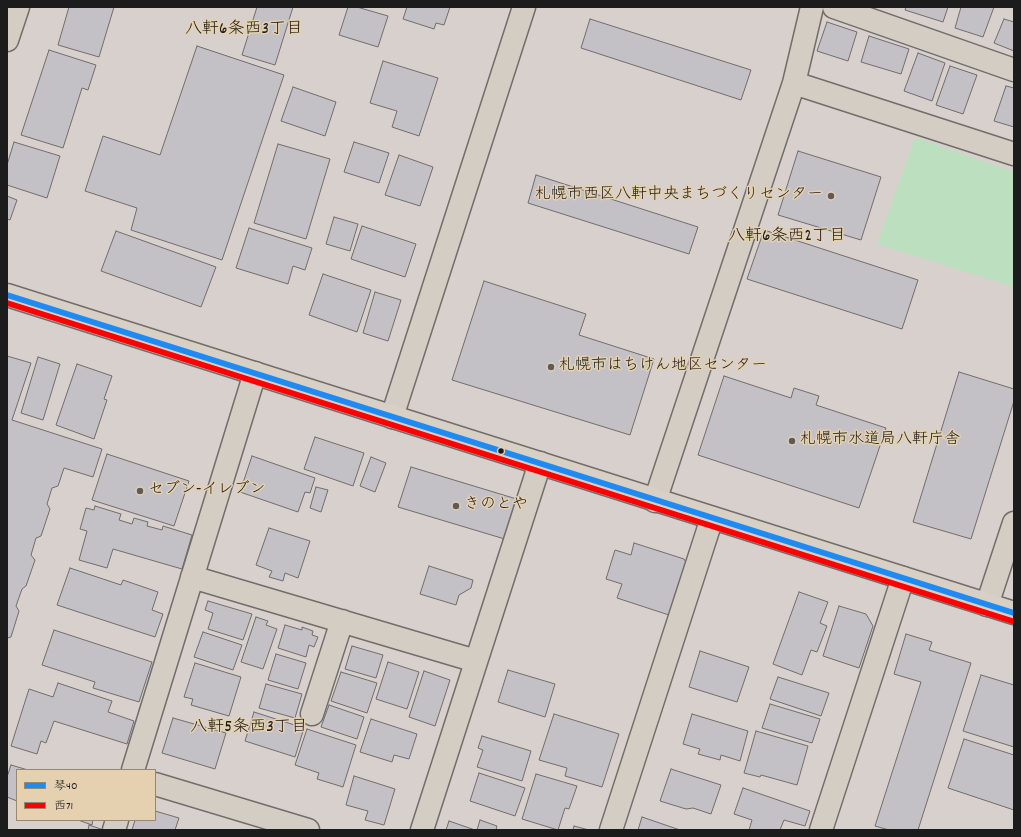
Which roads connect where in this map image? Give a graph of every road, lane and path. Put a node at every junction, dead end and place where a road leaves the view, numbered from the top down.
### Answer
1 (18, 7) edge
2 (524, 7) edge
3 (812, 7) edge
4 (834, 7) edge
5 (7, 40) edge
6 (1014, 70) edge
7 (794, 83) junction
8 (1014, 154) edge
9 (7, 295) edge
10 (255, 373) junction
11 (392, 416) junction
12 (540, 463) junction
13 (655, 501) junction
14 (712, 518) junction
15 (1014, 522) edge
16 (192, 577) junction
17 (903, 578) junction
18 (987, 605) junction
19 (1014, 614) edge
20 (342, 621) junction
21 (476, 661) junction
22 (312, 714) dead end
23 (133, 769) edge
24 (156, 784) edge
25 (308, 830) edge
26 (422, 830) edge
27 (611, 830) edge
28 (821, 830) edge

1 - 5 street
2 - 11 street
3 - 7 street
4 - 6 street
7 - 8 street
7 - 13 street
9 - 10 main road
10 - 11 main road
10 - 16 street
11 - 12 main road
12 - 13 main road
12 - 21 street
13 - 14 main road
14 - 17 main road
14 - 27 street
15 - 18 street
16 - 20 street
16 - 23 street
17 - 18 main road
17 - 28 street
18 - 19 main road
20 - 21 street
20 - 22 street
21 - 26 street
24 - 25 street

